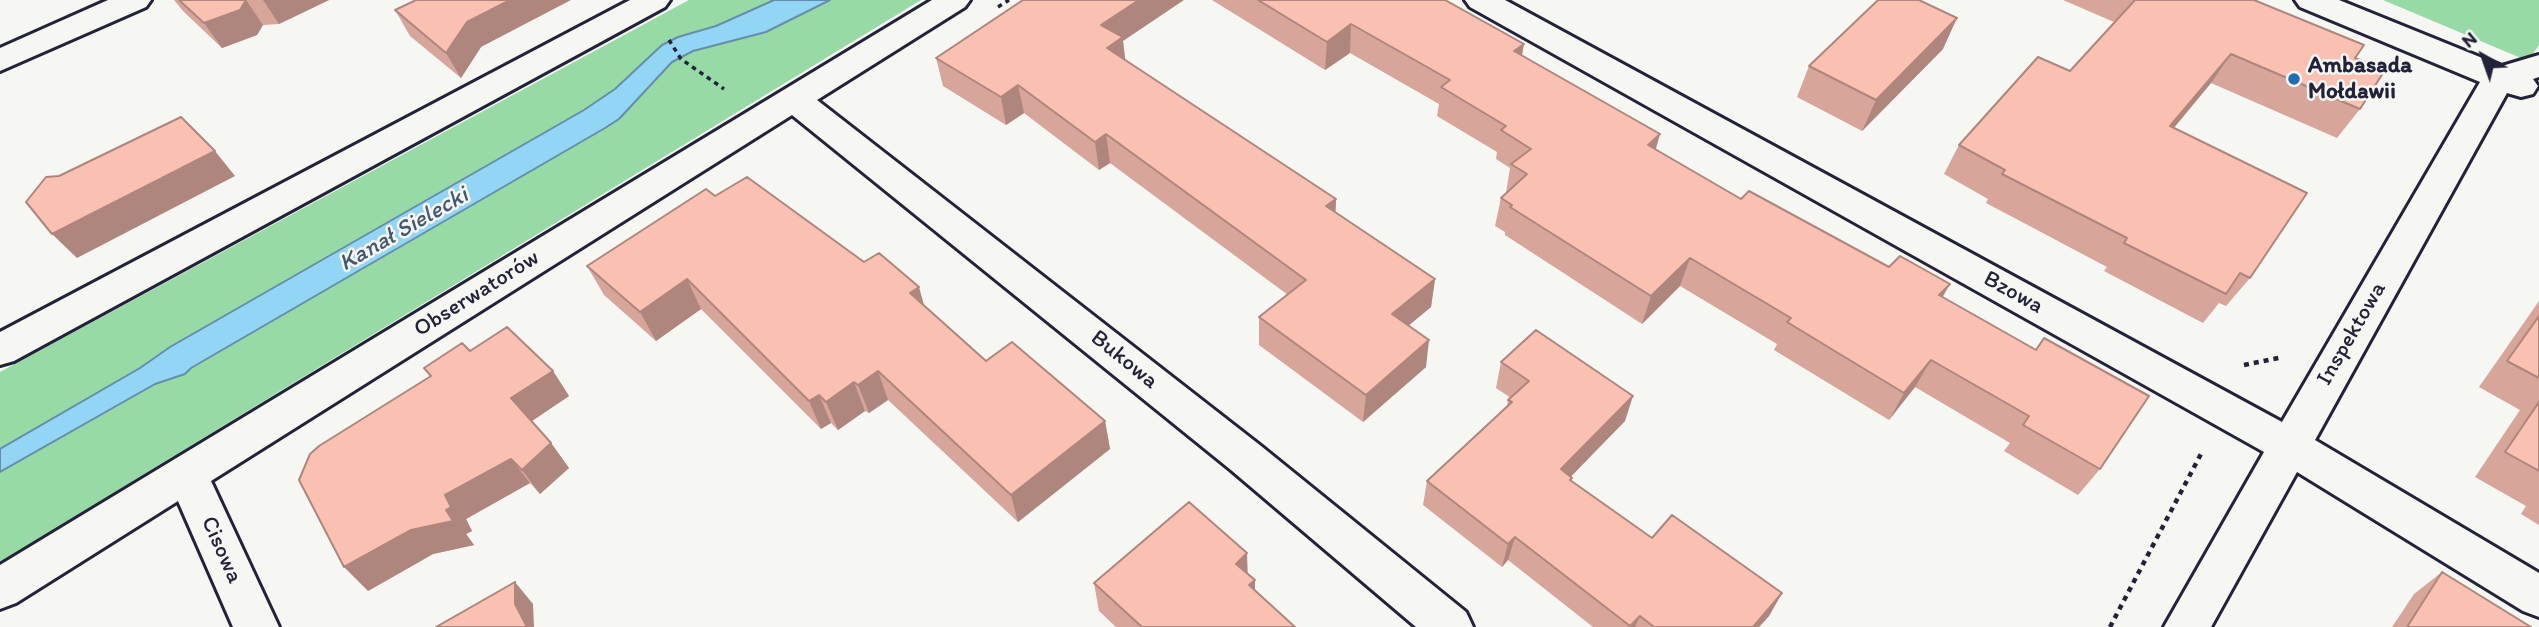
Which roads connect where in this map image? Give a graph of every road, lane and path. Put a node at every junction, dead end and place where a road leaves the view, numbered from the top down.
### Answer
1 (135, 0) edge
2 (654, 0) edge
3 (954, 0) edge
4 (1481, 0) edge
5 (2311, 0) edge
6 (670, 41) dead end
7 (681, 59) dead end
8 (0, 61) edge
9 (2539, 66) edge
10 (2499, 78) junction
11 (2539, 93) edge
12 (793, 100) junction
13 (2289, 346) dead end
14 (0, 350) edge
15 (2243, 365) dead end
16 (2288, 445) junction
17 (187, 474) junction
18 (0, 589) edge
19 (2539, 597) edge
20 (256, 627) edge
21 (1450, 627) edge
22 (2187, 627) edge

1 - 8 street
2 - 14 street
3 - 12 street, Obserwatorów
4 - 16 street, Bzowa
5 - 10 street
6 - 7 path
9 - 10 street
10 - 11 street
10 - 16 street, Inspektowa
12 - 17 street, Obserwatorów
12 - 21 street, Bukowa
13 - 15 path
16 - 19 street, Bzowa
16 - 22 street, Inspektowa
17 - 18 street, Obserwatorów
17 - 20 street, Cisowa

